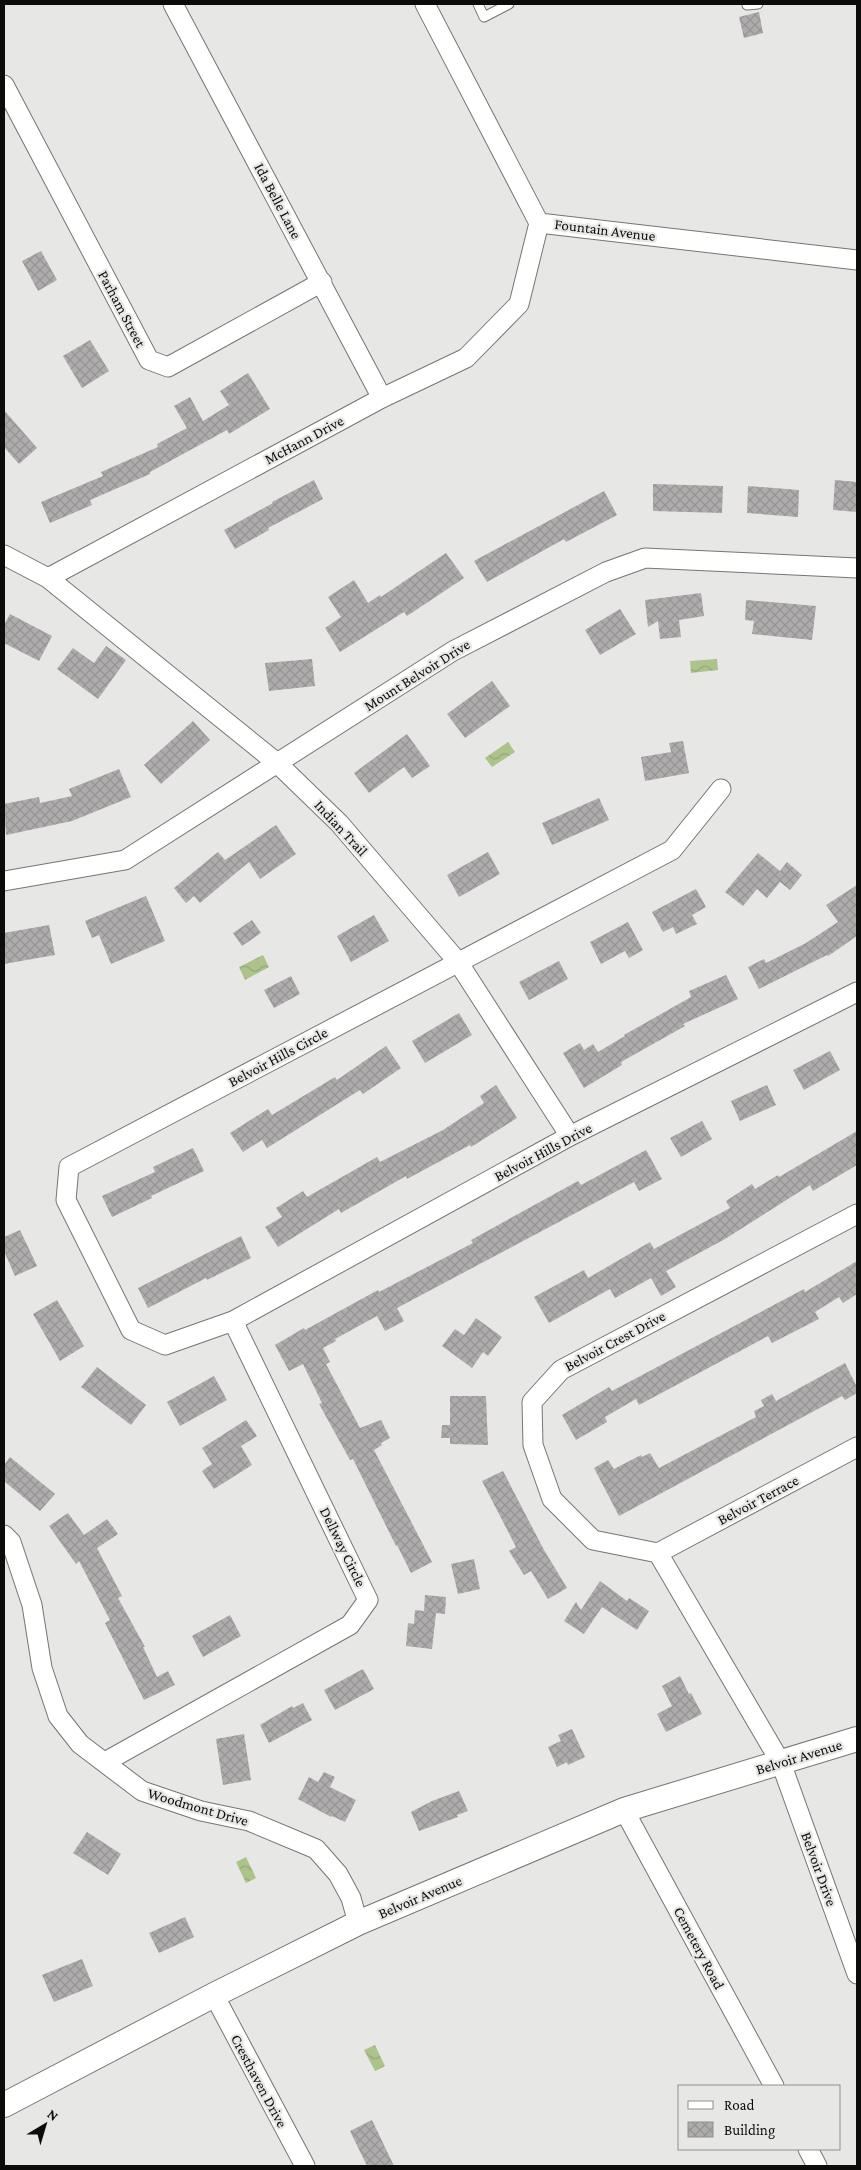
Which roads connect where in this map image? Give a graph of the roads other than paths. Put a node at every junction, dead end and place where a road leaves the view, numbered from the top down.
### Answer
1 (174, 4) edge
2 (425, 4) edge
3 (478, 4) edge
4 (508, 4) edge
5 (758, 4) edge
6 (747, 6) dead end
7 (4, 85) edge
8 (539, 223) junction
9 (857, 260) edge
10 (322, 282) junction
11 (382, 398) junction
12 (4, 555) edge
13 (857, 568) edge
14 (48, 578) junction
15 (278, 763) junction
16 (721, 789) dead end
17 (4, 881) edge
18 (458, 962) junction
19 (857, 992) edge
20 (570, 1136) junction
21 (857, 1214) edge
22 (233, 1321) junction
23 (857, 1447) edge
24 (4, 1535) edge
25 (658, 1553) junction
26 (857, 1740) edge
27 (105, 1762) junction
28 (781, 1763) junction
29 (624, 1810) junction
30 (358, 1923) junction
31 (857, 1974) edge
32 (214, 1995) junction
33 (773, 2085) edge
34 (4, 2106) edge
35 (809, 2150) edge
36 (305, 2166) edge
37 (817, 2166) edge

1 - 10 street, Ida Belle Lane
2 - 8 street, Fountain Avenue
3 - 4 lane
5 - 6 lane
7 - 10 street, Parham Street
8 - 9 street, Fountain Avenue
8 - 11 street, McHann Drive
10 - 11 street, Ida Belle Lane
11 - 14 street, McHann Drive
12 - 14 street
13 - 15 street, Mount Belvoir Drive
14 - 15 street, Indian Trail
15 - 17 street, Mount Belvoir Drive
15 - 18 street, Indian Trail
16 - 18 street, Belvoir Hills Circle
18 - 20 street, Indian Trail
18 - 22 street, Belvoir Hills Circle
19 - 20 street, Belvoir Hills Drive
20 - 22 street, Belvoir Hills Drive
21 - 25 street, Belvoir Crest Drive
22 - 27 street, Dellway Circle
23 - 25 street, Belvoir Terrace
24 - 27 street, Woodmont Drive
25 - 28 street
26 - 28 street, Belvoir Avenue
27 - 30 street, Woodmont Drive
28 - 29 street, Belvoir Avenue
28 - 31 street, Belvoir Drive
29 - 30 street, Belvoir Avenue
29 - 33 street, Cemetery Road
30 - 32 street, Belvoir Avenue
32 - 34 street, Belvoir Avenue
32 - 36 street, Cresthaven Drive
35 - 37 street

